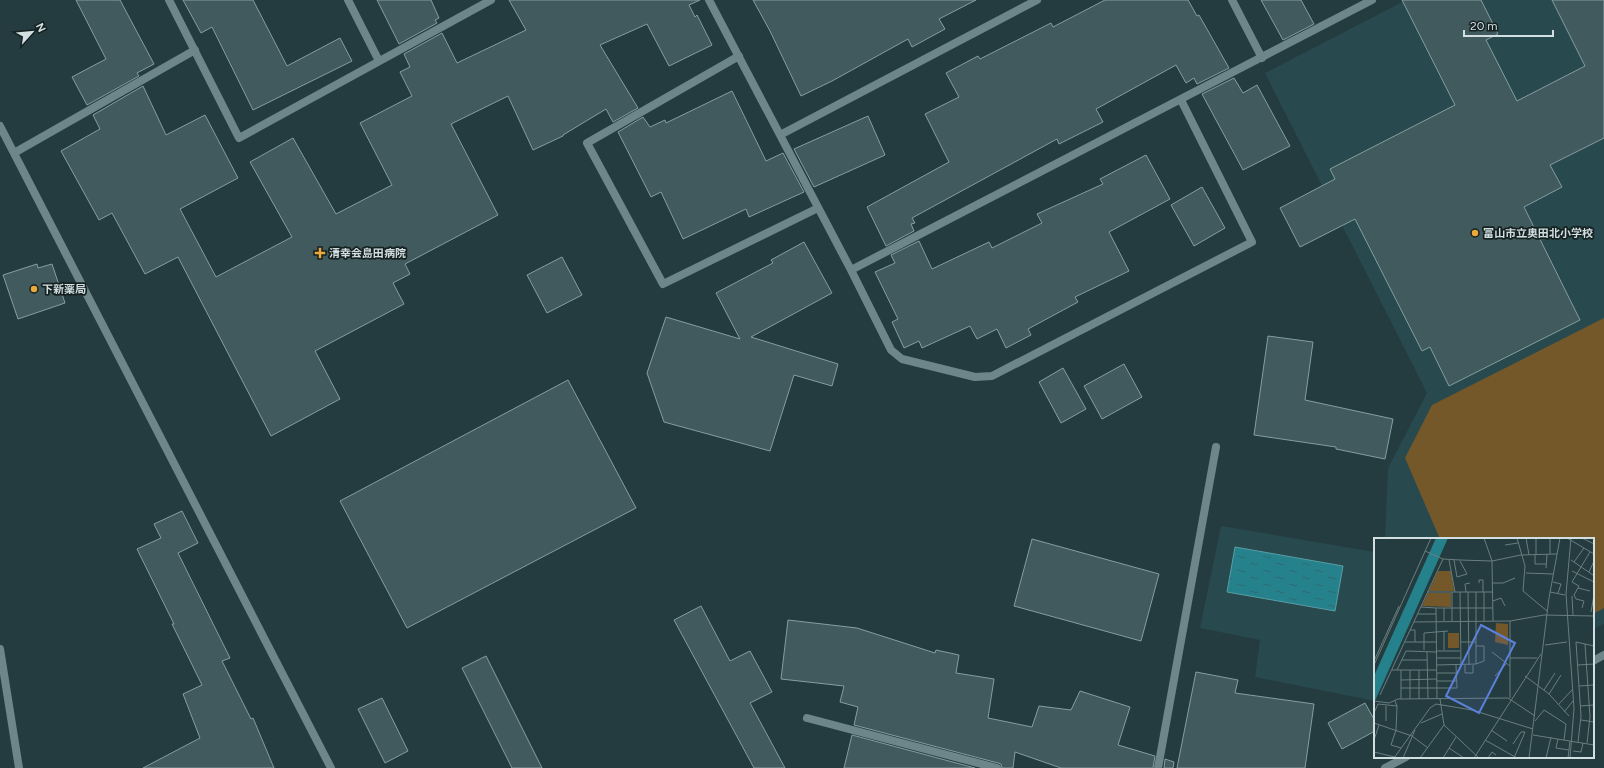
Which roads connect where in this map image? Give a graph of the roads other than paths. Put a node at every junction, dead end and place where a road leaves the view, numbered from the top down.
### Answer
1 (169, 0) edge
2 (348, 0) edge
3 (491, 0) edge
4 (709, 0) edge
5 (1037, 0) edge
6 (1232, 0) edge
7 (1372, 0) edge
8 (195, 50) junction
9 (739, 56) junction
10 (1262, 58) junction
11 (379, 61) junction
12 (1181, 100) junction
13 (0, 126) edge
14 (780, 135) junction
15 (14, 153) junction
16 (818, 208) junction
17 (851, 270) junction
18 (1216, 448) dead end
19 (0, 650) edge
20 (1604, 655) edge
21 (1594, 660) edge
22 (807, 718) dead end
23 (1404, 758) edge
24 (19, 768) edge
25 (331, 768) edge
26 (997, 768) edge
27 (1158, 768) edge
28 (1385, 768) edge

1 - 8 street
2 - 11 street
3 - 11 street
4 - 9 street
5 - 14 street
6 - 10 street
7 - 10 street
8 - 11 street
8 - 15 street
9 - 14 street
9 - 16 street
10 - 12 street
12 - 17 street
12 - 17 street
13 - 15 street
14 - 16 street
15 - 25 street
16 - 17 street
18 - 27 street
19 - 24 street
20 - 21 street
22 - 26 street
23 - 28 street

